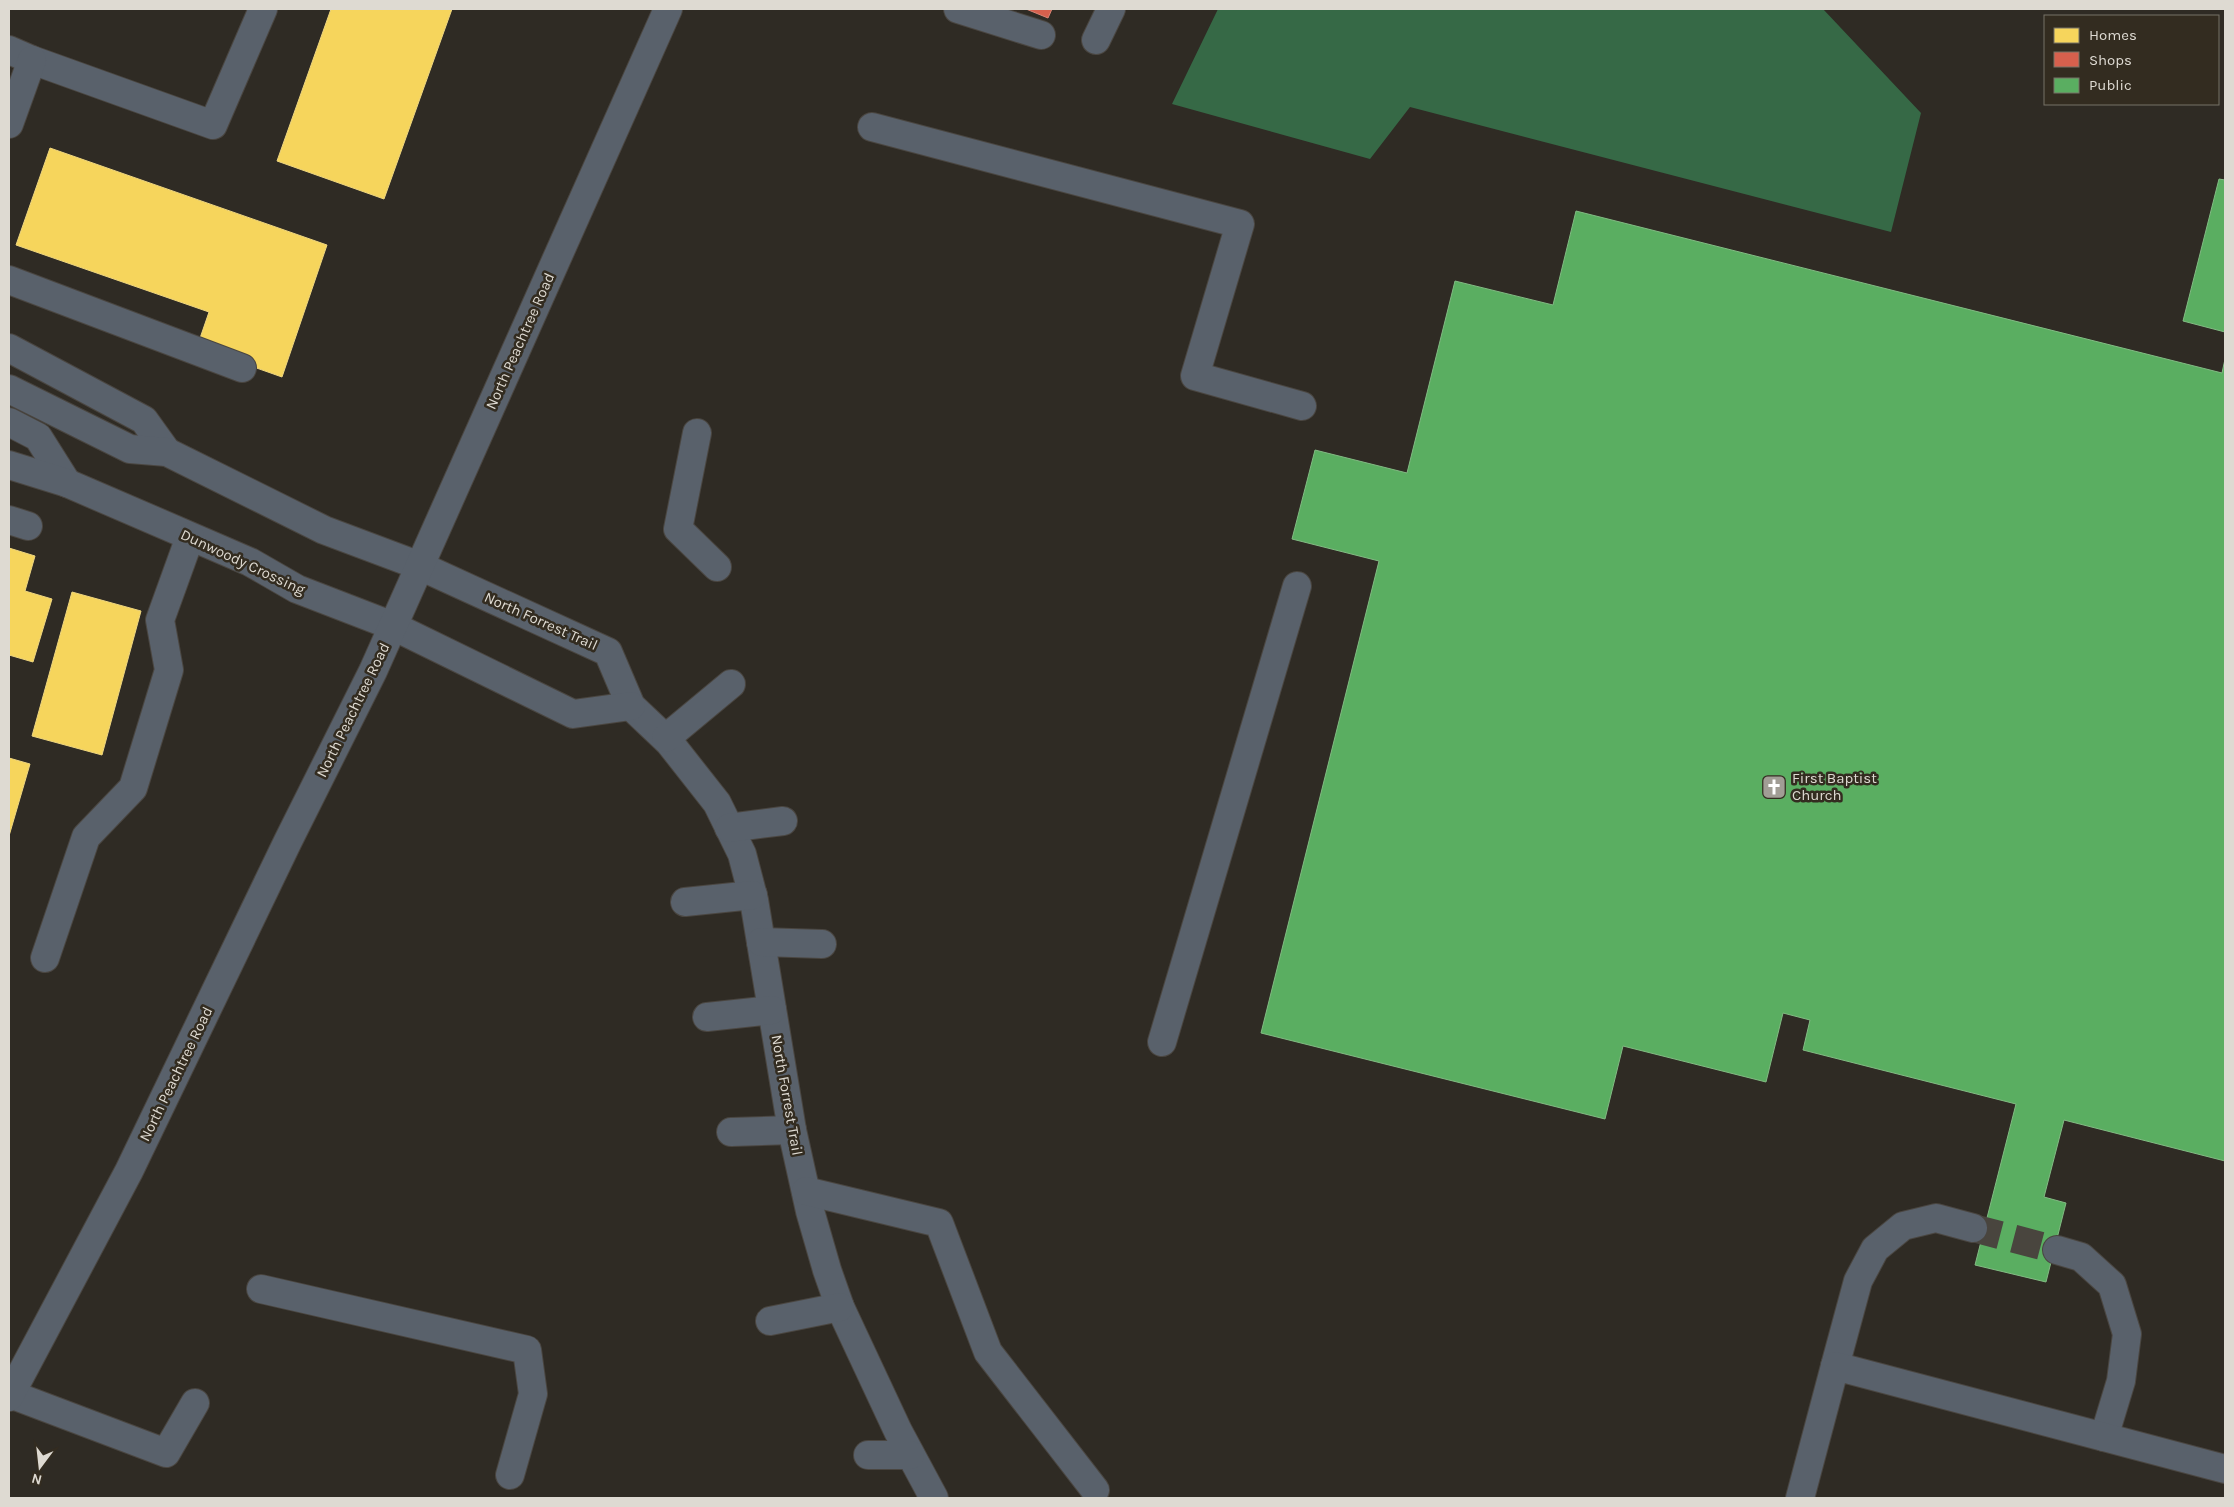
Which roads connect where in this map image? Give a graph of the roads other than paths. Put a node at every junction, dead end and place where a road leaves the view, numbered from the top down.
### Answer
1 (263, 9) edge
2 (668, 9) edge
3 (958, 9) edge
4 (1111, 9) edge
5 (1041, 35) dead end
6 (1096, 40) dead end
7 (20, 55) edge
8 (9, 124) edge
9 (872, 127) dead end
10 (9, 280) edge
11 (9, 348) edge
12 (242, 368) dead end
13 (9, 389) edge
14 (1302, 406) dead end
15 (9, 422) edge
16 (697, 433) dead end
17 (167, 452) junction
18 (9, 465) edge
19 (67, 483) junction
20 (190, 536) junction
21 (420, 566) junction
22 (717, 567) dead end
23 (1297, 586) dead end
24 (392, 626) junction
25 (731, 684) dead end
26 (631, 706) junction
27 (666, 738) junction
28 (783, 820) dead end
29 (729, 828) junction
30 (753, 896) junction
31 (685, 902) dead end
32 (761, 942) junction
33 (822, 944) dead end
34 (45, 958) dead end
35 (772, 1010) junction
36 (706, 1017) dead end
37 (1162, 1042) dead end
38 (792, 1130) junction
39 (731, 1132) dead end
40 (806, 1191) junction
41 (1973, 1228) tunnel mouth
42 (2057, 1250) tunnel mouth
43 (261, 1289) dead end
44 (840, 1307) junction
45 (770, 1321) dead end
46 (1835, 1366) junction
47 (10, 1395) edge
48 (195, 1403) dead end
49 (2104, 1437) junction
50 (868, 1455) dead end
51 (910, 1455) junction
52 (2225, 1469) edge
53 (510, 1475) dead end
54 (1095, 1490) dead end
55 (934, 1498) edge
56 (1800, 1498) edge

1 - 7 street
2 - 21 street, North Peachtree Road
3 - 5 street
4 - 6 street
7 - 8 street
9 - 14 street
10 - 12 street
11 - 17 street
13 - 17 street
15 - 19 street
16 - 22 street
17 - 21 street
18 - 19 street, Dunwoody Crossing
19 - 20 street, Dunwoody Crossing
20 - 24 street, Dunwoody Crossing
20 - 34 street
21 - 24 street, North Peachtree Road
21 - 26 street, North Forrest Trail
23 - 37 street
24 - 26 street
24 - 47 street, North Peachtree Road
25 - 27 street
26 - 27 street, North Forrest Trail
27 - 29 street, North Forrest Trail
28 - 29 street
29 - 30 street, North Forrest Trail
30 - 31 street
30 - 32 street, North Forrest Trail
32 - 33 street
32 - 35 street, North Forrest Trail
35 - 36 street
35 - 38 street, North Forrest Trail
38 - 39 street
38 - 40 street, North Forrest Trail
40 - 44 street, North Forrest Trail
40 - 54 street
41 - 46 street
42 - 49 street
43 - 53 street
44 - 45 street
44 - 51 street, North Forrest Trail
46 - 49 street
46 - 56 street
47 - 48 street
49 - 52 street
50 - 51 street
51 - 55 street, North Forrest Trail

